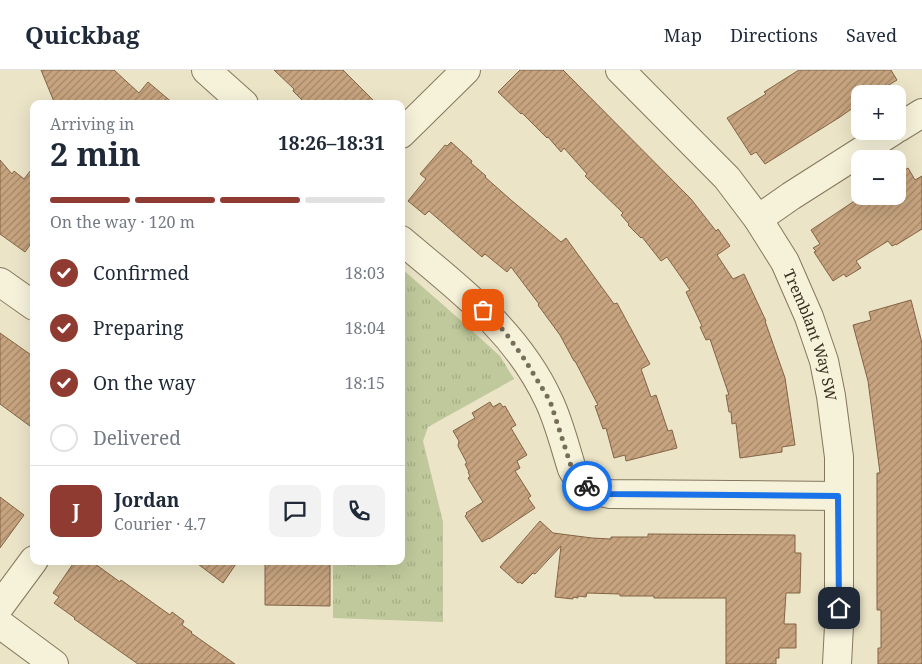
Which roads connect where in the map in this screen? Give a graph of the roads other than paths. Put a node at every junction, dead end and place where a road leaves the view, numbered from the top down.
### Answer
1 (206, 70) edge
2 (466, 70) edge
3 (620, 70) edge
4 (240, 100) edge
5 (922, 113) edge
6 (906, 123) edge
7 (405, 130) edge
8 (879, 140) edge
9 (758, 219) junction
10 (405, 243) edge
11 (0, 282) edge
12 (30, 303) edge
13 (838, 496) junction
14 (30, 565) edge
15 (0, 606) edge
16 (0, 624) edge
17 (54, 664) edge
18 (837, 664) edge

1 - 4 street
2 - 7 street
3 - 9 street, Tremblant Way SW
5 - 6 street
8 - 9 street
9 - 13 street, Tremblant Way SW
10 - 13 street
11 - 12 street
13 - 18 street, Tremblant Way SW
14 - 15 street
16 - 17 street

